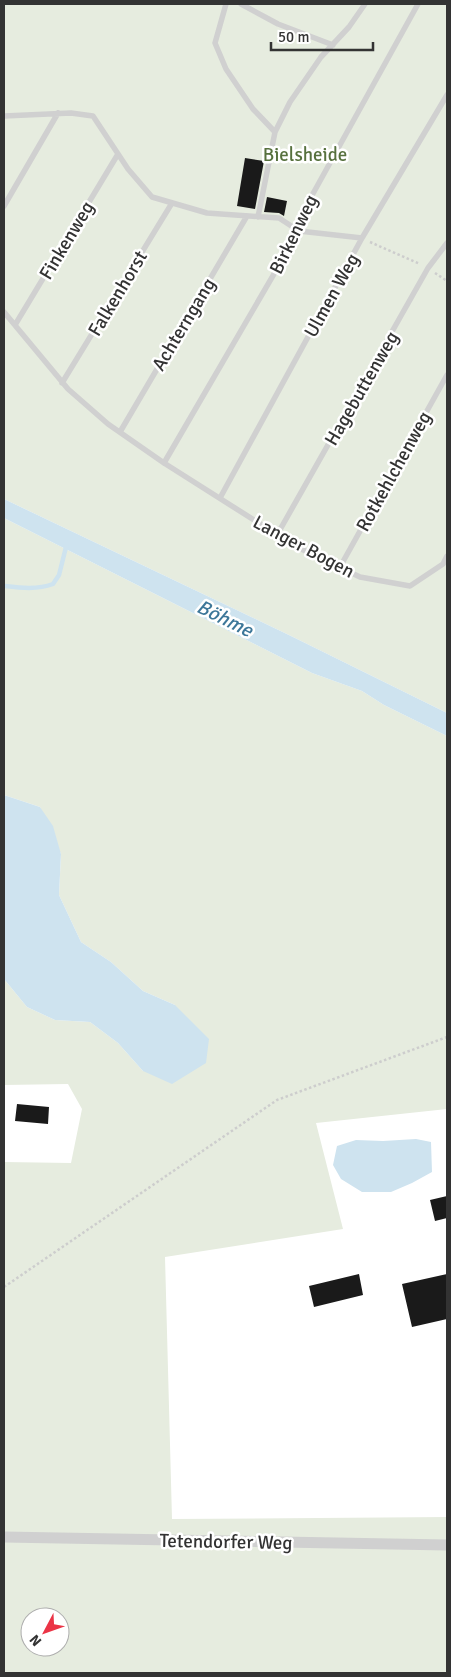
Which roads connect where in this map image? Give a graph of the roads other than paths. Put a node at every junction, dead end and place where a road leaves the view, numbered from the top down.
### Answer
1 (226, 4) edge
2 (241, 4) edge
3 (365, 4) edge
4 (418, 4) edge
5 (333, 45) junction
6 (447, 95) edge
7 (58, 113) junction
8 (4, 116) edge
9 (275, 132) junction
10 (118, 154) junction
11 (172, 203) junction
12 (4, 206) edge
13 (247, 216) junction
14 (258, 217) junction
15 (299, 230) junction
16 (362, 238) junction
17 (447, 243) edge
18 (4, 312) edge
19 (15, 325) junction
20 (447, 375) edge
21 (62, 383) junction
22 (120, 432) junction
23 (164, 463) junction
24 (220, 498) junction
25 (277, 535) junction
26 (447, 556) edge
27 (340, 567) junction
28 (4, 1537) edge
29 (447, 1545) edge

1 - 9 lane
2 - 5 lane
3 - 5 lane
4 - 15 lane, Birkenweg
5 - 9 lane
6 - 16 lane, Ulmen Weg
7 - 8 lane
7 - 10 lane
7 - 12 lane
9 - 14 lane
10 - 11 lane
10 - 19 lane, Finkenweg
11 - 13 lane
11 - 21 lane, Falkenhorst
13 - 14 lane
13 - 22 lane, Achterngang
14 - 15 lane
15 - 16 lane
15 - 23 lane, Birkenweg
16 - 24 lane, Ulmen Weg
17 - 25 lane, Hagebuttenweg
18 - 19 lane, Langer Bogen
19 - 21 lane, Langer Bogen
20 - 27 lane, Rotkehlchenweg
21 - 22 lane, Langer Bogen
22 - 23 lane, Langer Bogen
23 - 24 lane, Langer Bogen
24 - 25 lane, Langer Bogen
25 - 27 lane, Langer Bogen
26 - 27 lane, Langer Bogen
28 - 29 street, Tetendorfer Weg

